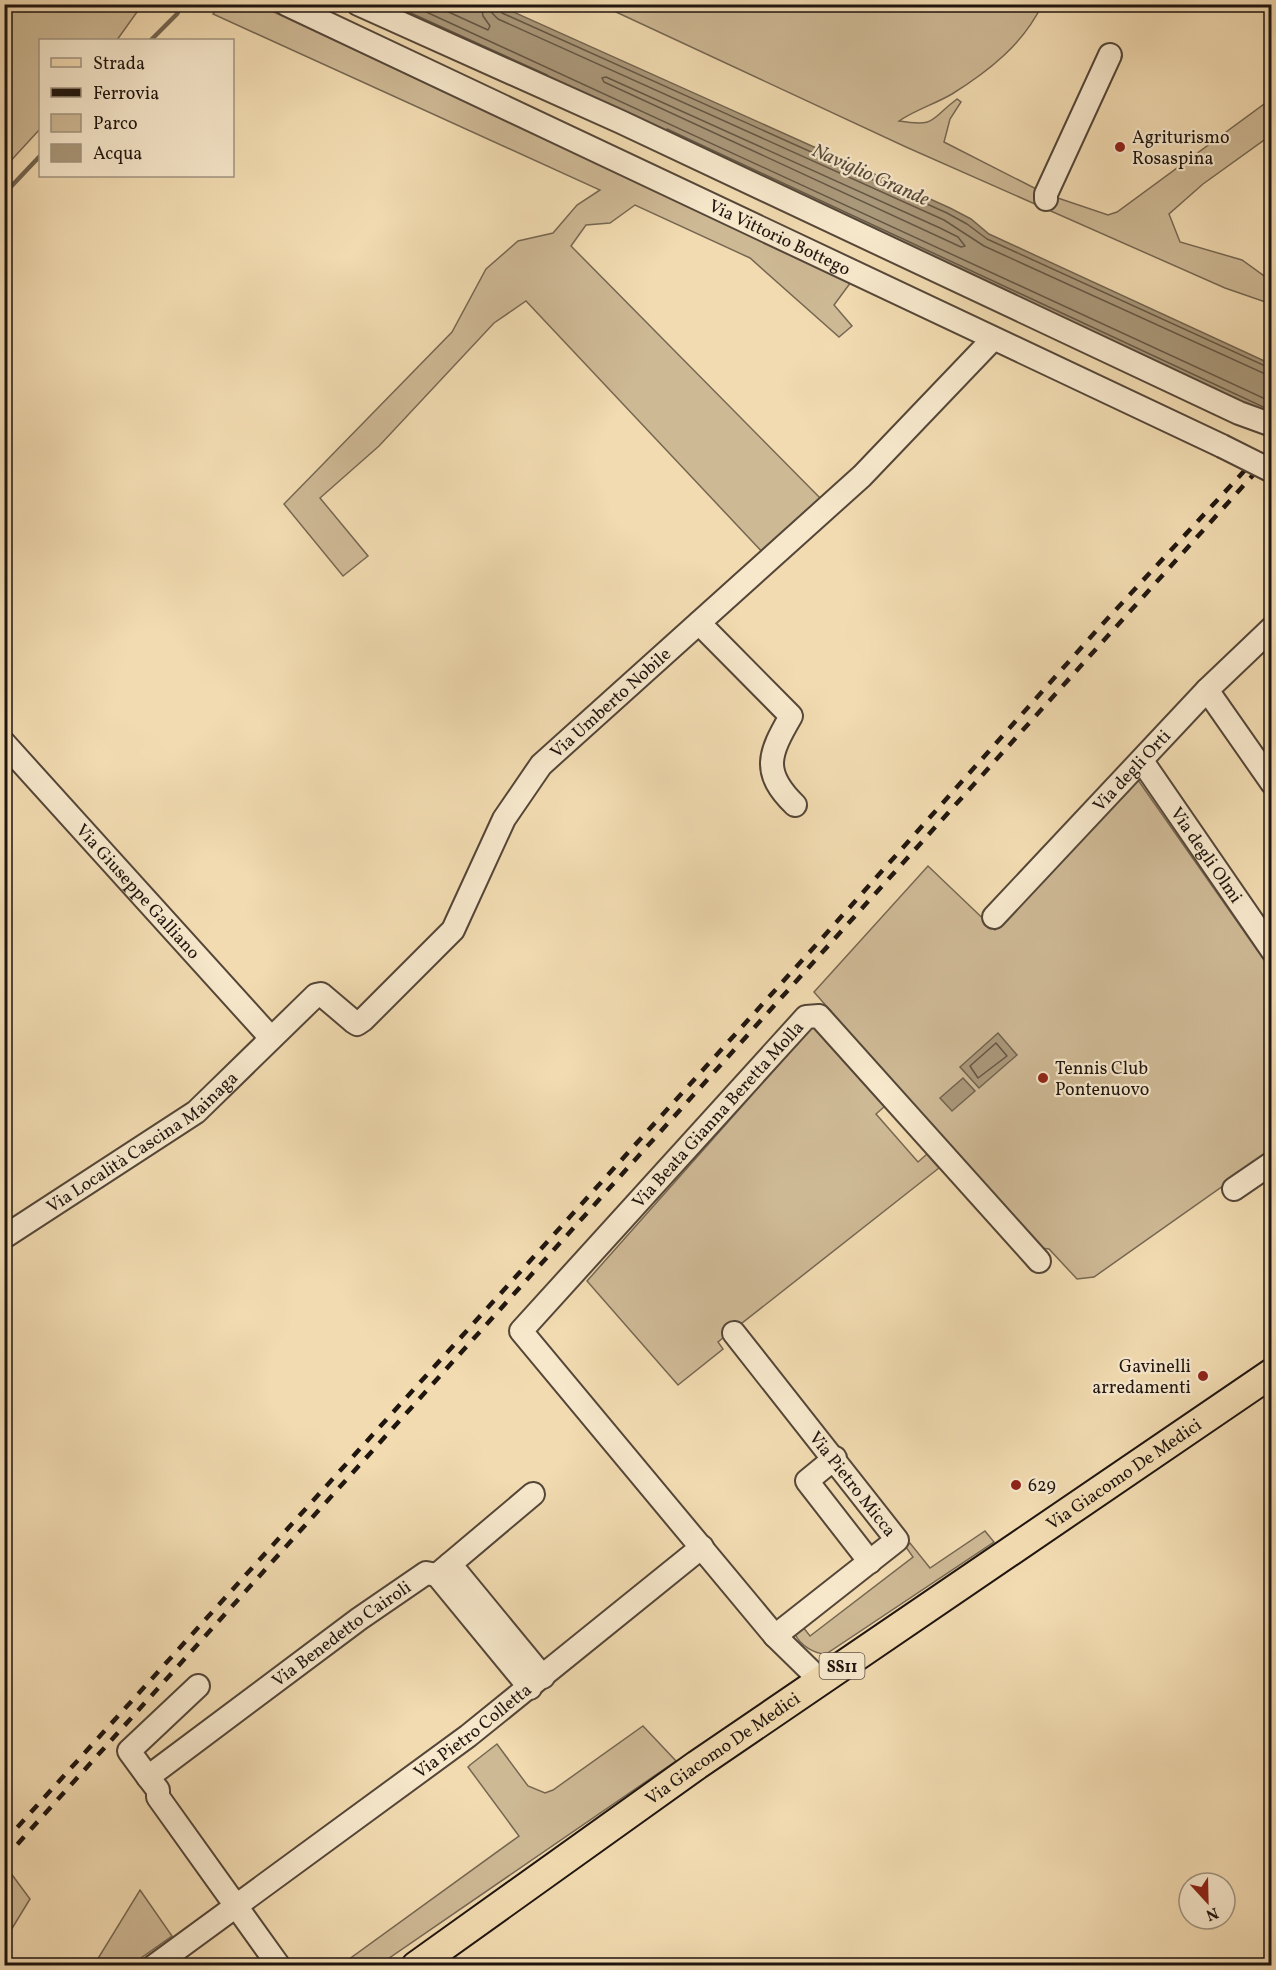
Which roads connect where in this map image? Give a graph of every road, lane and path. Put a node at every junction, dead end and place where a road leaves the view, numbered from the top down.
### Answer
1 (286, 4) edge
2 (358, 4) edge
3 (1110, 55) dead end
4 (1046, 199) dead end
5 (993, 339) junction
6 (1272, 425) edge
7 (1272, 471) edge
8 (699, 623) junction
9 (1272, 627) edge
10 (1207, 690) junction
11 (4, 743) edge
12 (1142, 761) junction
13 (1272, 783) edge
14 (795, 805) dead end
15 (994, 918) dead end
16 (1268, 937) edge
17 (271, 1038) junction
18 (1272, 1164) edge
19 (1234, 1189) dead end
20 (4, 1237) edge
21 (1039, 1261) dead end
22 (734, 1333) dead end
23 (1272, 1373) edge
24 (835, 1458) junction
25 (532, 1494) dead end
26 (702, 1547) junction
27 (870, 1562) junction
28 (444, 1569) junction
29 (775, 1636) junction
30 (820, 1681) junction
31 (536, 1682) junction
32 (198, 1686) dead end
33 (148, 1776) junction
34 (237, 1905) junction
35 (154, 1965) edge
36 (279, 1965) edge
37 (416, 1965) edge

1 - 5 street, Via Vittorio Bottego
2 - 6 street
3 - 4 street
5 - 7 street, Via Vittorio Bottego, bridge
5 - 8 street, Via Umberto Nobile
8 - 14 street
8 - 17 street, Via Umberto Nobile
9 - 10 street, Via degli Orti
10 - 12 street, Via degli Orti
10 - 13 street
11 - 17 street, Via Giuseppe Galliano
12 - 15 street, Via degli Orti
12 - 16 street, Via degli Olmi
17 - 20 street, Via Località Cascina Mainaga
18 - 19 street
21 - 26 street, Via Beata Gianna Beretta Molla
22 - 24 street, Via Pietro Micca
23 - 30 main road, Via Giacomo De Medici / SS11
24 - 27 street, Via Pietro Micca
24 - 27 street
25 - 28 street, Via Benedetto Cairoli
26 - 29 street
26 - 31 street, Via Pietro Colletta
27 - 29 street, Via Pietro Micca
28 - 31 street
28 - 33 street, Via Benedetto Cairoli
29 - 30 street
30 - 37 main road, Via Giacomo De Medici / SS11
31 - 34 street, Via Pietro Colletta
32 - 33 street
33 - 34 street
34 - 35 street, Via Pietro Colletta
34 - 36 street

